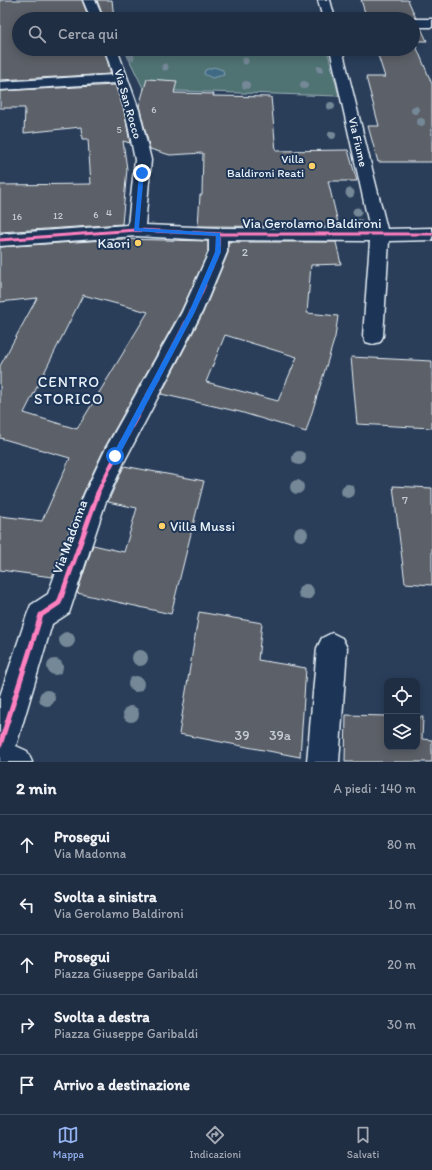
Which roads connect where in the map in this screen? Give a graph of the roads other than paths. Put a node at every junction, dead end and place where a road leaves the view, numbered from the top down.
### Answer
1 (89, 0) edge
2 (324, 0) edge
3 (95, 12) edge
4 (327, 12) edge
5 (420, 23) edge
6 (432, 23) edge
7 (114, 56) edge
8 (338, 56) edge
9 (122, 79) junction
10 (0, 86) edge
11 (136, 230) junction
12 (218, 234) junction
13 (432, 234) edge
14 (380, 235) junction
15 (0, 240) edge
16 (373, 336) dead end
17 (332, 648) dead end
18 (0, 745) edge
19 (0, 760) edge
20 (16, 762) edge
21 (323, 762) edge

1 - 3 street
2 - 4 street
5 - 6 street
7 - 9 street, Via San Rocco
8 - 14 street, Via Fiume
9 - 10 street
9 - 11 street, Via San Rocco
11 - 12 street, Via Gerolamo Baldironi
11 - 15 street, Via Gerolamo Baldironi
12 - 14 street, Via Gerolamo Baldironi
12 - 18 street, Via Madonna
13 - 14 street, Via Gerolamo Baldironi
14 - 16 street, Via Fiume
17 - 21 street
19 - 20 street

